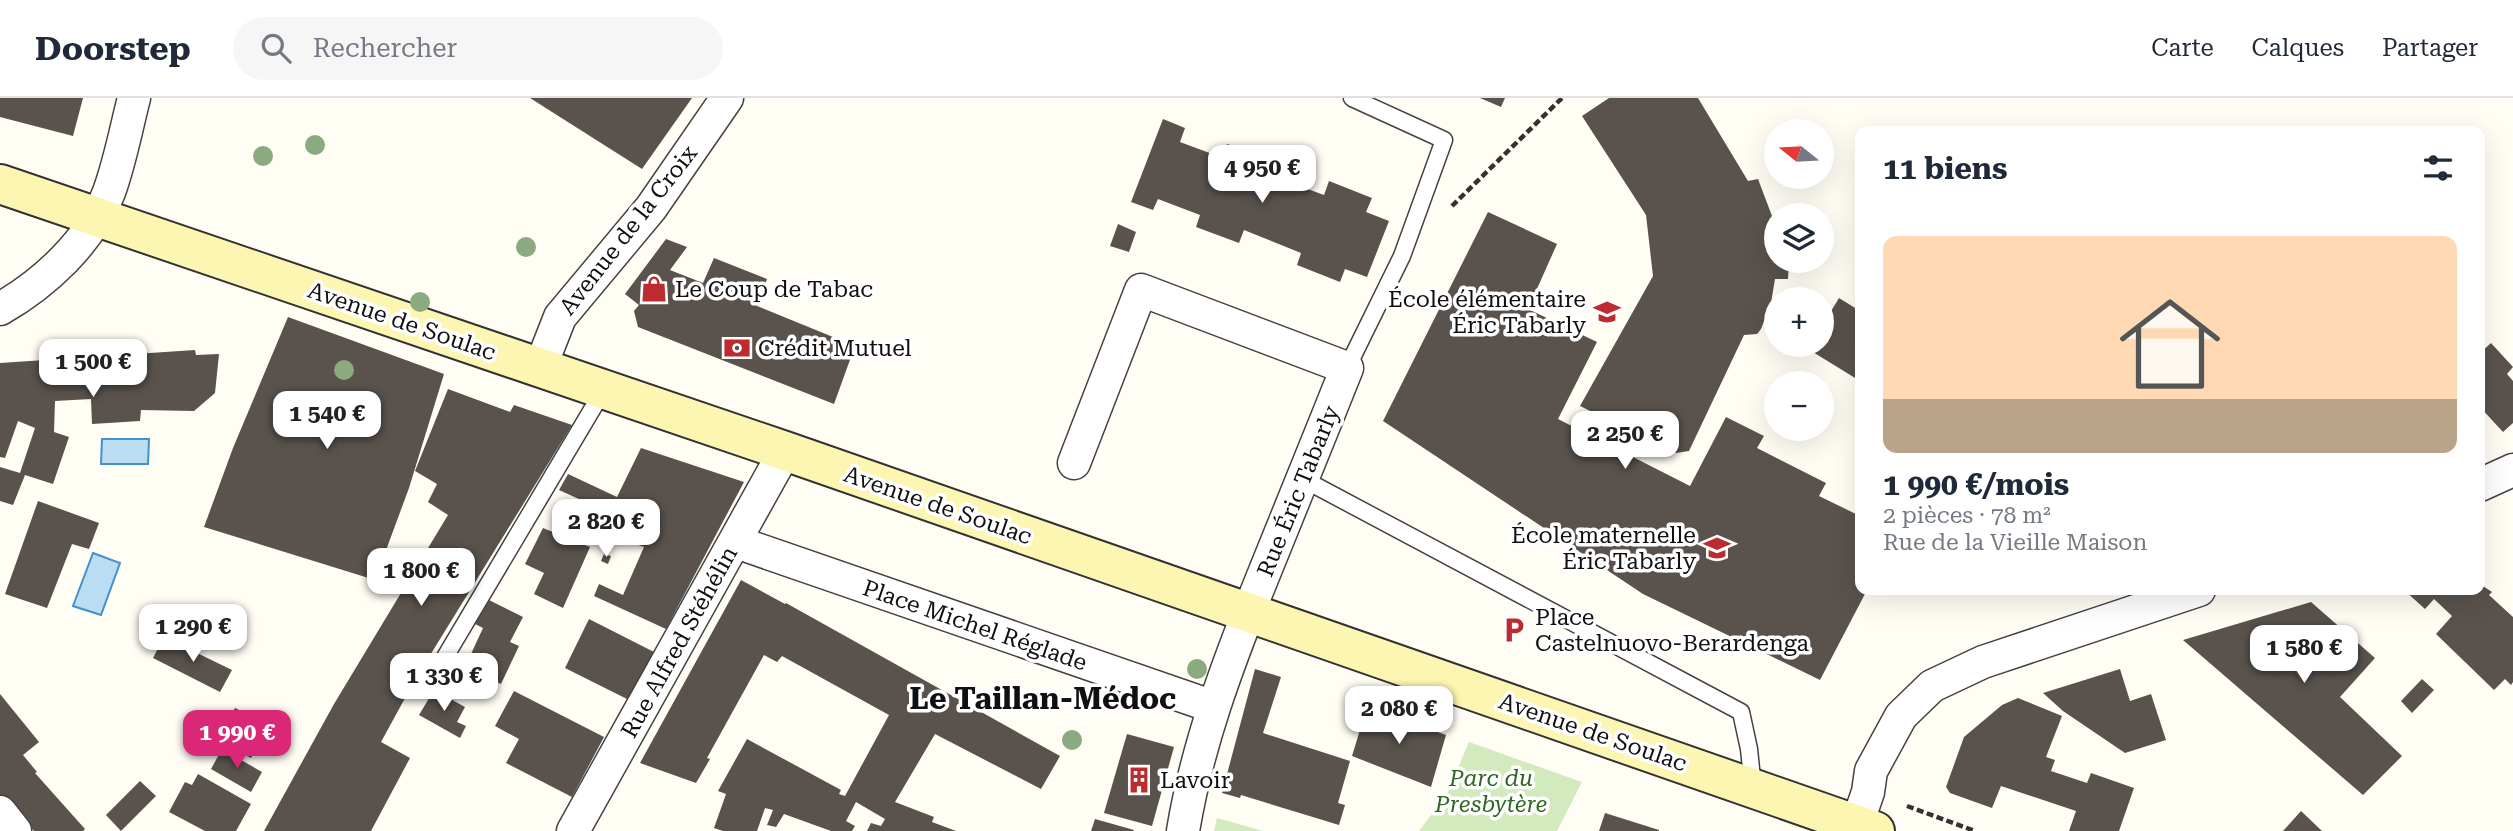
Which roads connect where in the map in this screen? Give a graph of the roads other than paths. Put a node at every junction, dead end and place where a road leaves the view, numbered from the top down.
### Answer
1 (134, 98) edge
2 (727, 98) edge
3 (1352, 98) edge
4 (0, 184) edge
5 (97, 218) junction
6 (0, 309) edge
7 (540, 368) junction
8 (1347, 368) junction
9 (603, 391) junction
10 (785, 451) junction
11 (1074, 463) dead end
12 (2513, 470) edge
13 (1303, 479) junction
14 (2485, 483) edge
15 (736, 542) junction
16 (2184, 595) edge
17 (1248, 614) junction
18 (432, 679) dead end
19 (1214, 707) junction
20 (1753, 788) junction
21 (0, 812) edge
22 (1866, 828) edge
23 (15, 831) edge
24 (573, 831) edge
25 (1183, 831) edge

1 - 5 street
2 - 7 street, Avenue de la Croix
3 - 8 lane
4 - 5 main road, Avenue de Soulac
5 - 6 street
5 - 7 main road, Avenue de Soulac
7 - 9 main road, Avenue de Soulac
8 - 11 street
8 - 13 street, Rue Éric Tabarly
9 - 10 main road, Avenue de Soulac
9 - 18 lane
10 - 15 street, Rue Alfred Stéhélin
10 - 17 main road, Avenue de Soulac
12 - 14 street
13 - 17 street, Rue Éric Tabarly
13 - 20 lane
15 - 19 street, Place Michel Réglade
15 - 24 street, Rue Alfred Stéhélin
16 - 22 street
17 - 19 street, Rue Éric Tabarly
17 - 20 main road, Avenue de Soulac
19 - 25 street, Rue Éric Tabarly
20 - 22 main road, Avenue de Soulac
21 - 23 street

